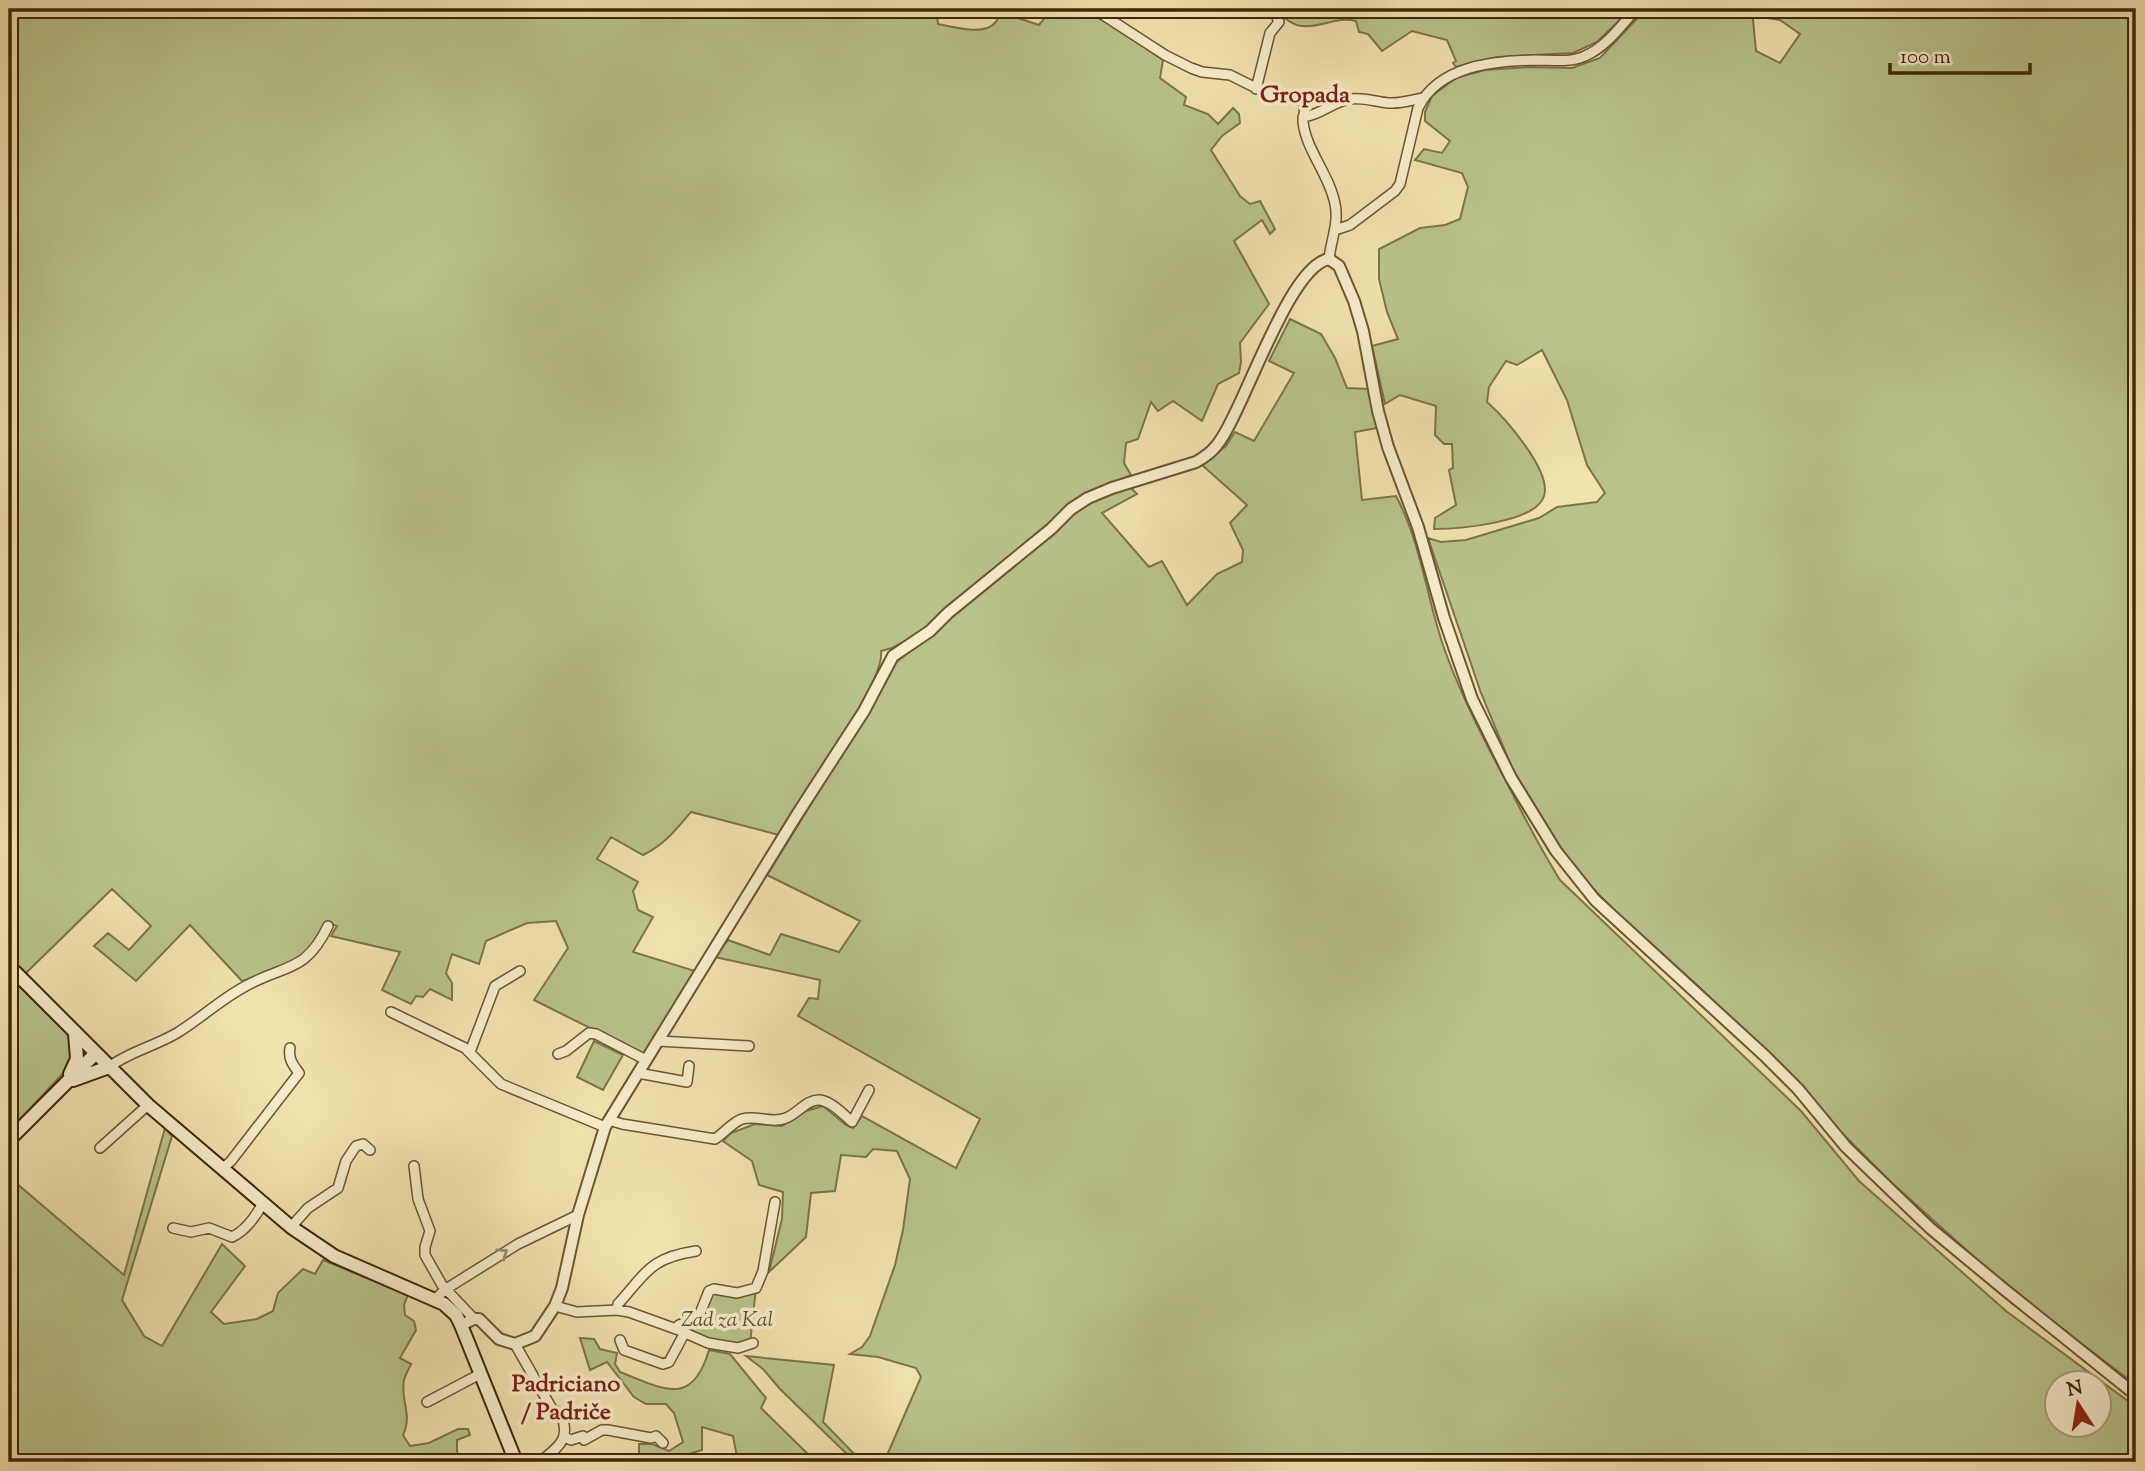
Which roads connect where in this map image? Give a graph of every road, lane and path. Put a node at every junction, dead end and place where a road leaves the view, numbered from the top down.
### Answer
1 (1094, 9) edge
2 (1268, 9) edge
3 (1636, 9) edge
4 (1256, 89) junction
5 (1423, 98) junction
6 (1304, 117) junction
7 (1335, 230) junction
8 (1329, 259) junction
9 (328, 926) dead end
10 (9, 966) edge
11 (520, 971) dead end
12 (391, 1012) dead end
13 (75, 1033) junction
14 (658, 1041) junction
15 (750, 1045) dead end
16 (289, 1048) dead end
17 (470, 1052) junction
18 (96, 1053) junction
19 (558, 1054) dead end
20 (646, 1060) junction
21 (689, 1066) dead end
22 (109, 1067) junction
23 (638, 1073) junction
24 (65, 1083) junction
25 (869, 1090) dead end
26 (148, 1105) junction
27 (607, 1123) junction
28 (9, 1140) edge
29 (100, 1148) dead end
30 (370, 1150) dead end
31 (414, 1166) dead end
32 (222, 1168) junction
33 (775, 1202) dead end
34 (263, 1203) junction
35 (578, 1215) junction
36 (291, 1227) junction
37 (173, 1228) dead end
38 (696, 1251) dead end
39 (446, 1289) junction
40 (435, 1300) junction
41 (555, 1306) junction
42 (617, 1310) junction
43 (474, 1319) junction
44 (461, 1325) junction
45 (680, 1331) junction
46 (620, 1340) dead end
47 (753, 1343) dead end
48 (515, 1344) junction
49 (480, 1374) junction
50 (2136, 1395) edge
51 (427, 1402) dead end
52 (565, 1437) junction
53 (663, 1443) dead end
54 (516, 1462) edge
55 (540, 1462) edge

1 - 4 street
2 - 4 street
3 - 5 street
4 - 6 street
5 - 6 street
5 - 7 street
6 - 7 street
7 - 8 street
8 - 14 street
8 - 50 street
9 - 22 street
10 - 13 main road
11 - 17 street
12 - 17 street
13 - 18 main road
13 - 24 main road
14 - 15 street
14 - 20 street
16 - 32 street
17 - 27 street
18 - 22 main road
18 - 24 main road
19 - 20 street
20 - 23 street
21 - 23 street
22 - 24 main road
22 - 26 main road
23 - 27 street
24 - 28 main road
25 - 27 street
26 - 29 street
26 - 32 main road
27 - 35 street
30 - 36 street
31 - 39 street
32 - 34 main road
33 - 45 street
34 - 36 main road
34 - 37 street
39 -> 35 street
35 - 41 street
36 - 40 main road
38 - 42 street
39 - 40 street
39 - 43 street
40 - 44 main road
41 - 42 street
41 - 48 street
42 - 45 street
43 - 44 street
43 - 48 street
44 - 49 main road
45 - 46 street
45 - 47 street
48 - 52 street
49 - 51 street
49 - 54 main road
52 - 53 street
52 - 55 street

